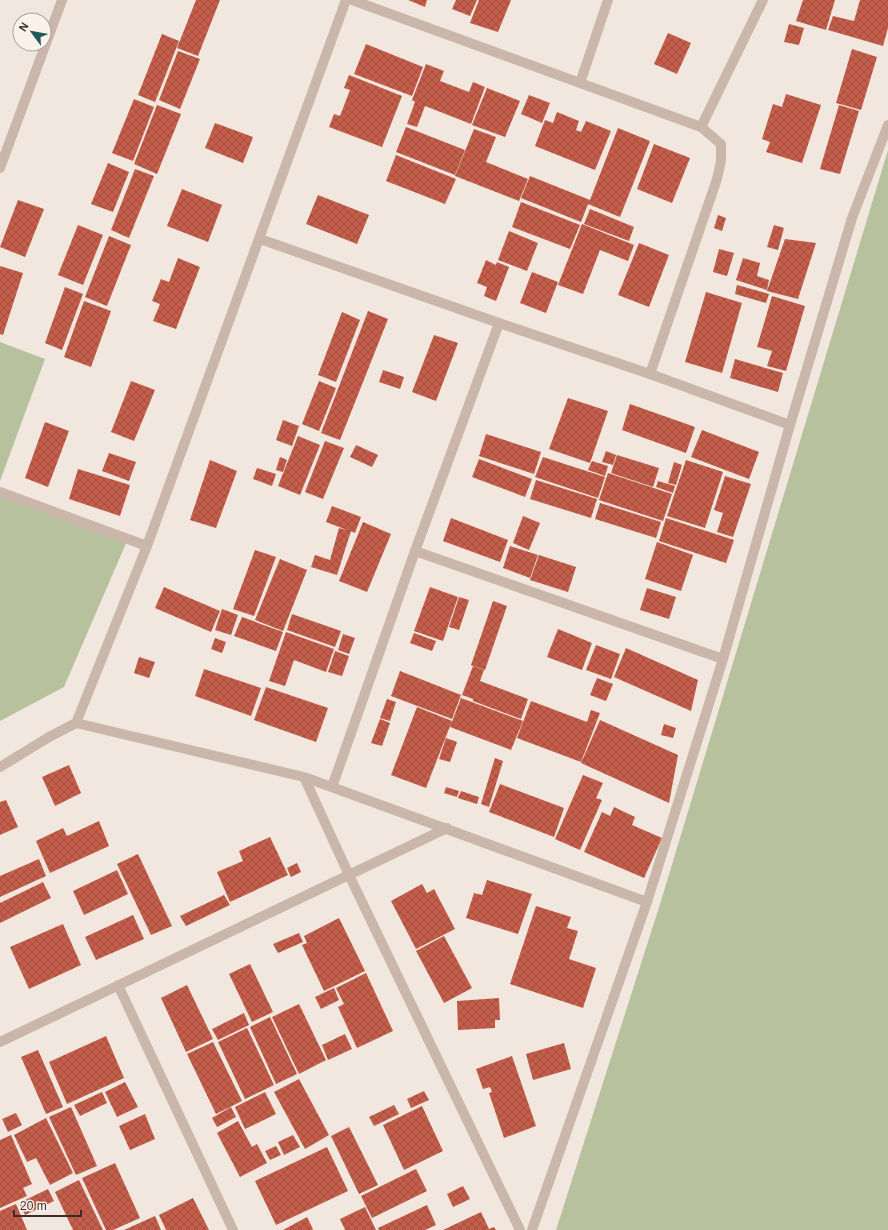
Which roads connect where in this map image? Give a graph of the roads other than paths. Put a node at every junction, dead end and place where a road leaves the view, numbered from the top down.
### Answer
1 (62, 0) edge
2 (346, 0) edge
3 (352, 0) edge
4 (608, 0) edge
5 (763, 0) edge
6 (580, 83) junction
7 (888, 125) edge
8 (701, 127) junction
9 (0, 168) edge
10 (260, 239) junction
11 (499, 323) junction
12 (650, 374) junction
13 (790, 425) junction
14 (0, 492) edge
15 (147, 546) junction
16 (415, 551) junction
17 (723, 659) junction
18 (76, 723) junction
19 (0, 767) edge
20 (304, 776) junction
21 (332, 787) junction
22 (447, 828) junction
23 (349, 875) junction
24 (647, 902) junction
25 (118, 985) junction
26 (0, 1042) edge
27 (233, 1230) edge
28 (520, 1230) edge
29 (532, 1230) edge

1 - 9 street
2 - 10 street
3 - 6 street
4 - 6 street
5 - 8 street
6 - 8 street
7 - 13 street
8 - 12 street
10 - 11 street
10 - 15 street
11 - 12 street
11 - 16 street
12 - 13 street
13 - 17 street
14 - 15 street
15 - 18 street
16 - 17 street
16 - 21 street
17 - 24 street
18 - 19 street
18 - 20 street
20 - 21 street
20 - 23 street
21 - 22 street
22 - 23 street
22 - 24 street
23 - 25 street
23 - 28 street
24 - 29 street
25 - 26 street
25 - 27 street

